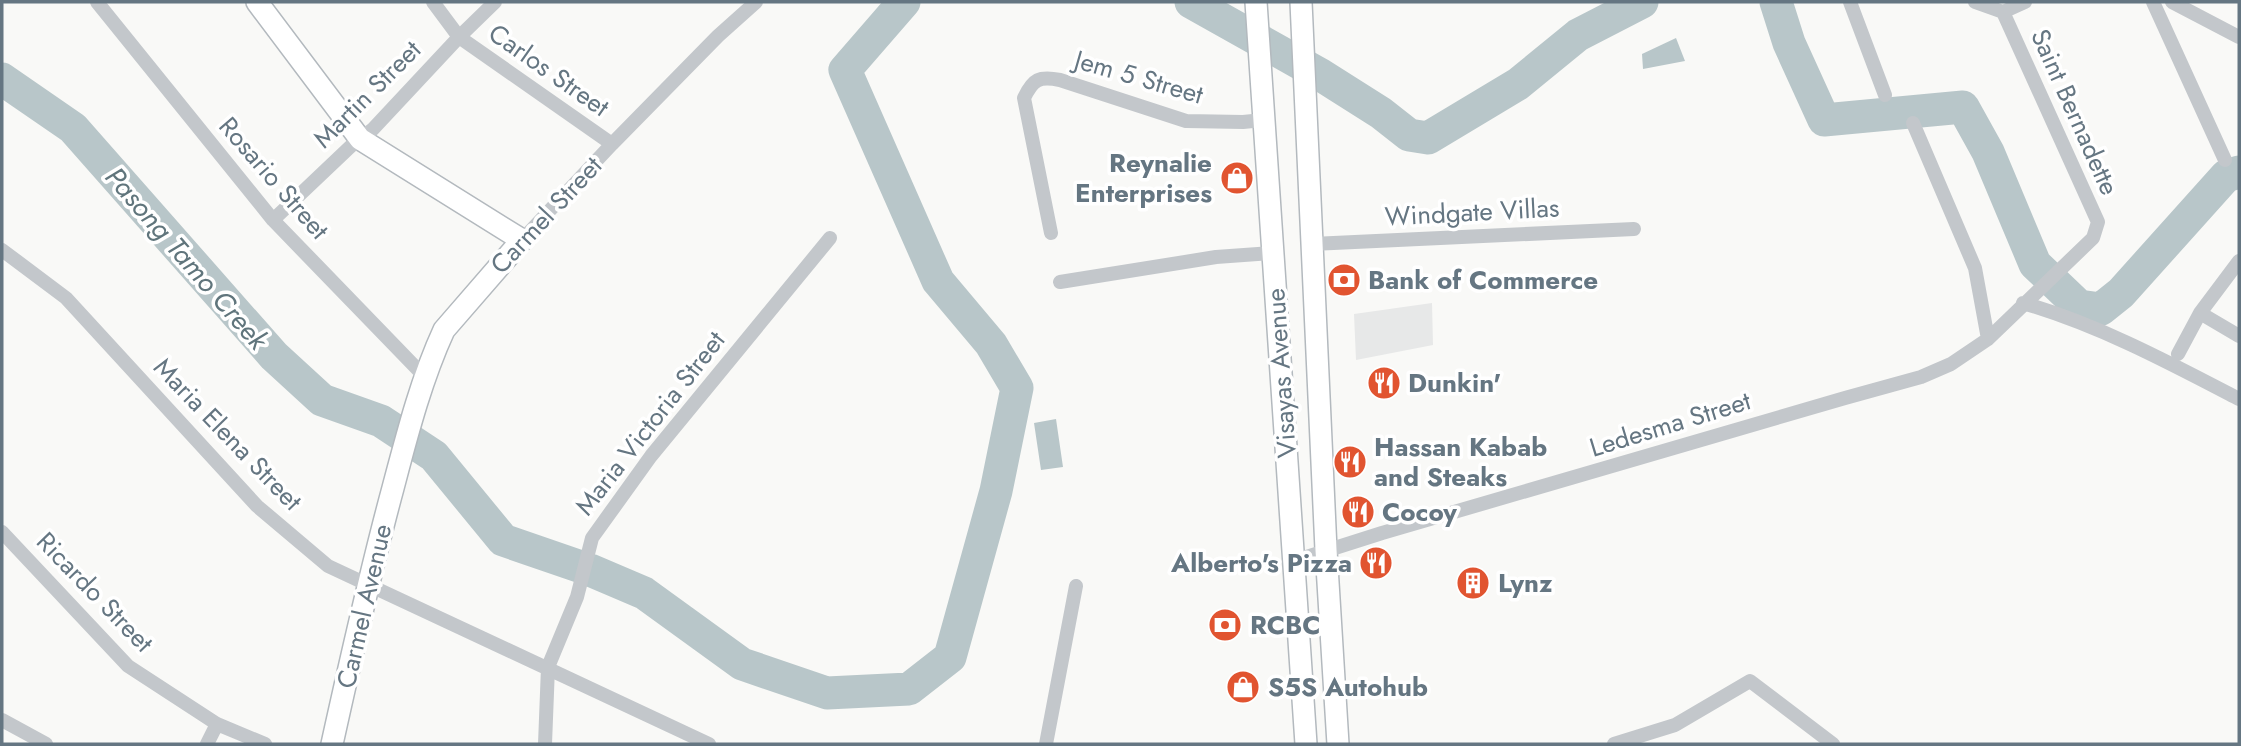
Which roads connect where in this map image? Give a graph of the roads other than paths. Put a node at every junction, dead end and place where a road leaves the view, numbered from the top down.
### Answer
1 (97, 2) edge
2 (257, 2) edge
3 (433, 2) edge
4 (495, 2) edge
5 (756, 2) edge
6 (1256, 2) edge
7 (1301, 2) edge
8 (1850, 2) edge
9 (1975, 2) edge
10 (2025, 2) edge
11 (2153, 2) edge
12 (2172, 2) edge
13 (2003, 12) junction
14 (458, 37) junction
15 (2239, 37) edge
16 (1885, 95) dead end
17 (1263, 120) junction
18 (1913, 123) dead end
19 (360, 139) junction
20 (612, 144) junction
21 (2225, 160) dead end
22 (273, 220) junction
23 (1634, 229) dead end
24 (1051, 233) dead end
25 (830, 238) dead end
26 (522, 240) junction
27 (1312, 244) junction
28 (2, 250) edge
29 (1272, 253) junction
30 (2239, 261) edge
31 (1313, 276) junction
32 (1274, 279) junction
33 (1060, 282) dead end
34 (2036, 291) joint
35 (2023, 303) junction
36 (2200, 313) junction
37 (2239, 335) edge
38 (1988, 339) junction
39 (2178, 354) dead end
40 (425, 377) junction
41 (2239, 399) edge
42 (398, 468) joint
43 (2, 532) edge
44 (1326, 550) junction
45 (1294, 561) junction
46 (367, 584) junction
47 (1076, 586) dead end
48 (548, 667) junction
49 (2, 720) edge
50 (216, 724) junction
51 (46, 744) edge
52 (207, 744) edge
53 (265, 744) edge
54 (332, 744) edge
55 (545, 744) edge
56 (709, 744) edge
57 (1046, 744) edge
58 (1306, 744) edge
59 (1338, 744) edge
60 (1614, 744) edge
61 (1833, 744) edge

1 - 22 street, Rosario Street
2 - 19 main road
3 - 14 street, Carlos Street
4 - 14 street, Martin Street
5 - 20 street, Carmel Street
6 - 17 main road, Visayas Avenue
7 - 27 main road, Visayas Avenue
8 - 16 street
9 - 13 street
10 - 13 street
11 - 21 street
12 - 15 street
13 - 34 street, Saint Bernadette
14 - 19 street, Martin Street
14 - 20 street, Carlos Street
17 - 24 street, Jem 5 Street
17 - 29 main road, Visayas Avenue
18 - 38 street
19 - 22 street, Martin Street
19 - 26 main road
20 - 26 street, Carmel Street
22 - 40 street, Rosario Street
23 - 27 street, Windgate Villas
25 - 48 street, Maria Victoria Street
26 - 40 main road, Carmel Street
27 - 31 main road, Visayas Avenue
28 - 46 street, Maria Elena Street
29 - 32 main road, Visayas Avenue
29 - 33 street
30 - 36 street
31 - 32 main road
31 - 44 main road, Visayas Avenue
32 - 45 main road, Visayas Avenue
34 - 35 street, Ledesma Street
35 - 38 street, Ledesma Street
35 - 41 street
36 - 37 street
36 - 39 street
38 - 44 street, Ledesma Street
40 - 42 main road, Carmel Street
42 - 46 main road, Carmel Avenue
43 - 50 street, Ricardo Street
44 - 45 street, Ledesma Street
44 - 59 main road, Visayas Avenue
45 - 58 main road, Visayas Avenue
46 - 48 street, Maria Elena Street
46 - 54 main road, Carmel Avenue
47 - 57 street
48 - 55 street, Maria Victoria Street
48 - 56 street, Maria Elena Street
49 - 51 street
50 - 52 street
50 - 53 street, Ricardo Street
60 - 61 street

